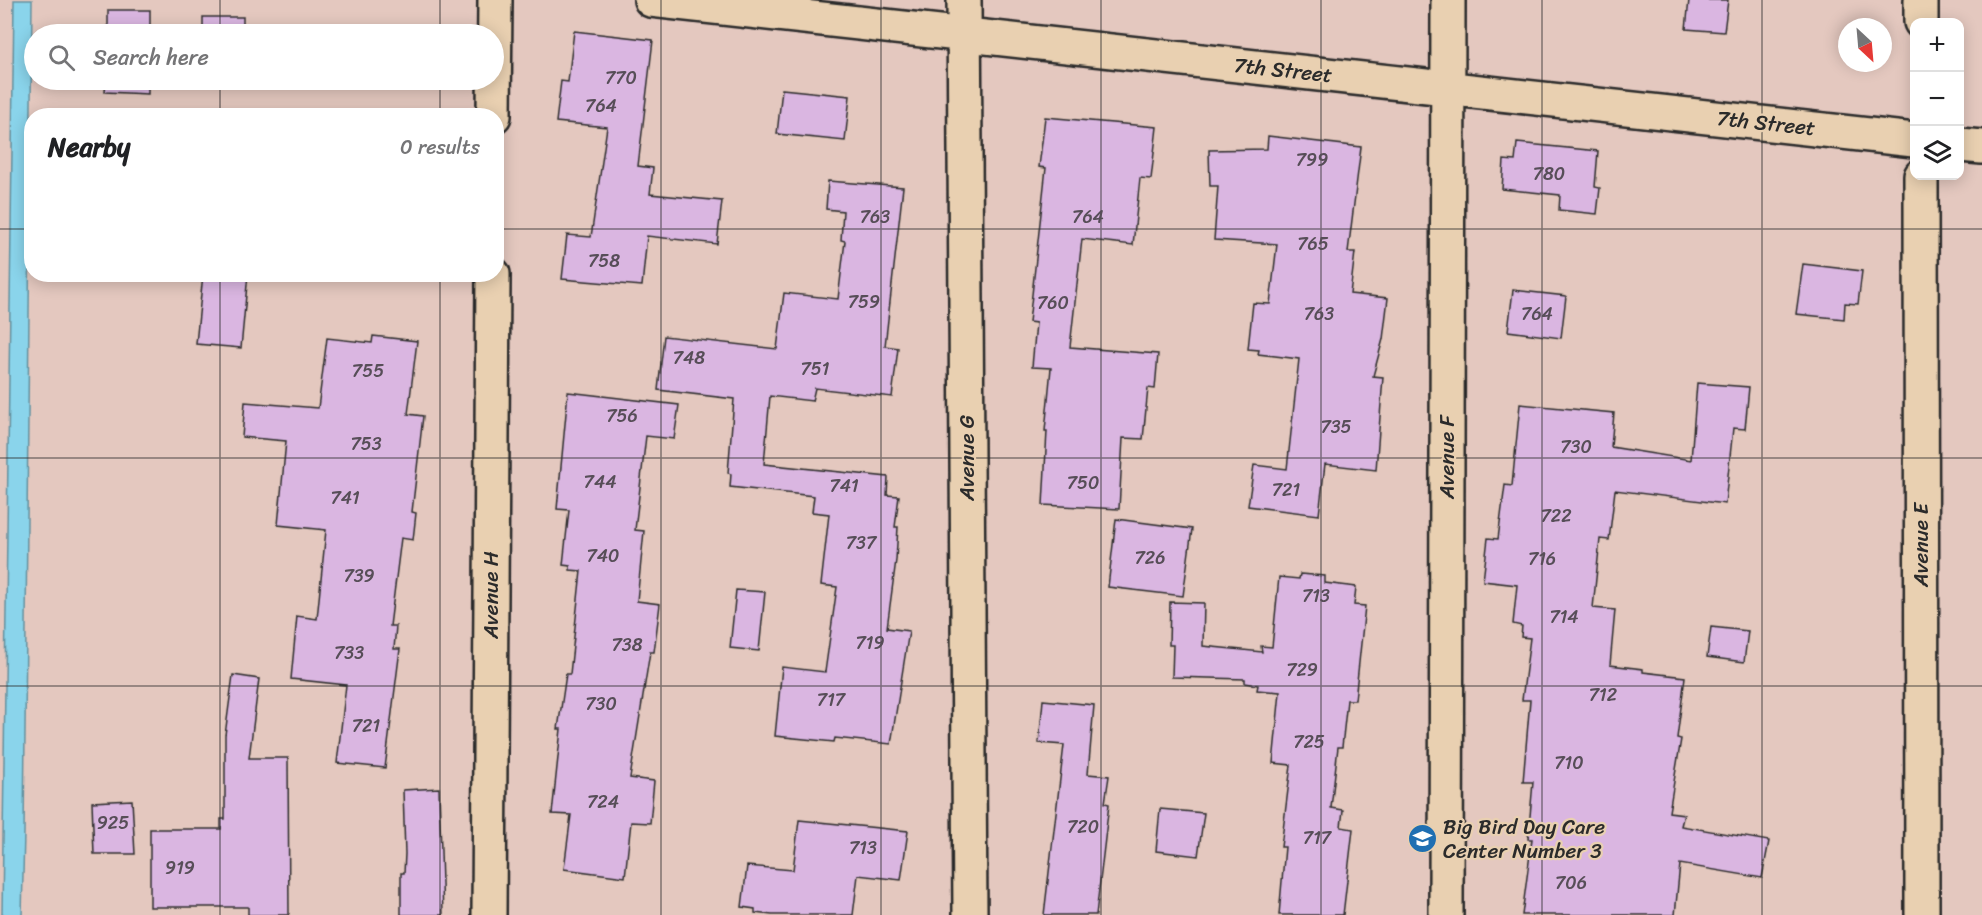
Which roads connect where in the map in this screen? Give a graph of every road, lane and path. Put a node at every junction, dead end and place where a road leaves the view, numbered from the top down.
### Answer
1 (495, 0) edge
2 (651, 0) edge
3 (964, 0) edge
4 (1448, 0) edge
5 (1921, 0) edge
6 (1921, 18) edge
7 (495, 24) edge
8 (964, 35) junction
9 (1449, 88) junction
10 (494, 90) edge
11 (494, 108) edge
12 (1910, 140) edge
13 (1964, 145) edge
14 (1982, 147) edge
15 (1921, 180) edge
16 (493, 282) edge
17 (489, 915) edge
18 (970, 915) edge
19 (1446, 915) edge
20 (1922, 915) edge

1 - 7 street
2 - 8 street, 7th Street
3 - 8 street, Avenue G
4 - 9 street, Avenue F
5 - 6 street
8 - 9 street, 7th Street
8 - 18 street, Avenue G
9 - 12 street, 7th Street
9 - 19 street, Avenue F
10 - 11 street
13 - 14 street
15 - 20 street, Avenue E
16 - 17 street, Avenue H

